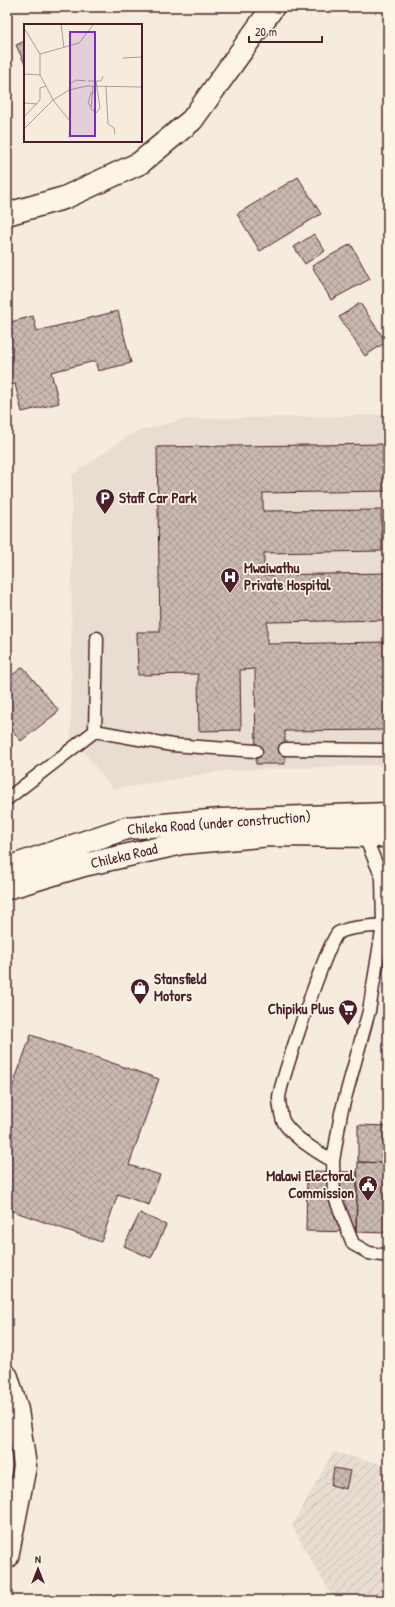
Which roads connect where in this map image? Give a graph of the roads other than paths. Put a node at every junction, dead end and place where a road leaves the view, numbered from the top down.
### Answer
1 (273, 7) edge
2 (7, 214) edge
3 (97, 638) dead end
4 (95, 731) junction
5 (285, 749) dead end
6 (388, 750) edge
7 (256, 751) dead end
8 (7, 799) edge
9 (362, 813) junction
10 (388, 814) edge
11 (363, 835) junction
12 (388, 836) edge
13 (7, 868) edge
14 (7, 888) edge
15 (383, 925) junction
16 (332, 1161) junction
17 (388, 1256) edge
18 (7, 1377) edge
19 (7, 1557) edge

1 - 2 main road
3 - 4 lane
4 - 7 lane
4 - 8 lane
5 - 6 lane
9 - 10 main road, Chileka Road (under construction)
9 - 11 lane
9 - 13 main road, Chileka Road (under construction)
11 - 12 main road, Chileka Road
11 - 14 main road, Chileka Road
11 - 15 lane
15 - 16 lane
15 - 16 lane
16 - 17 lane
18 - 19 main road

